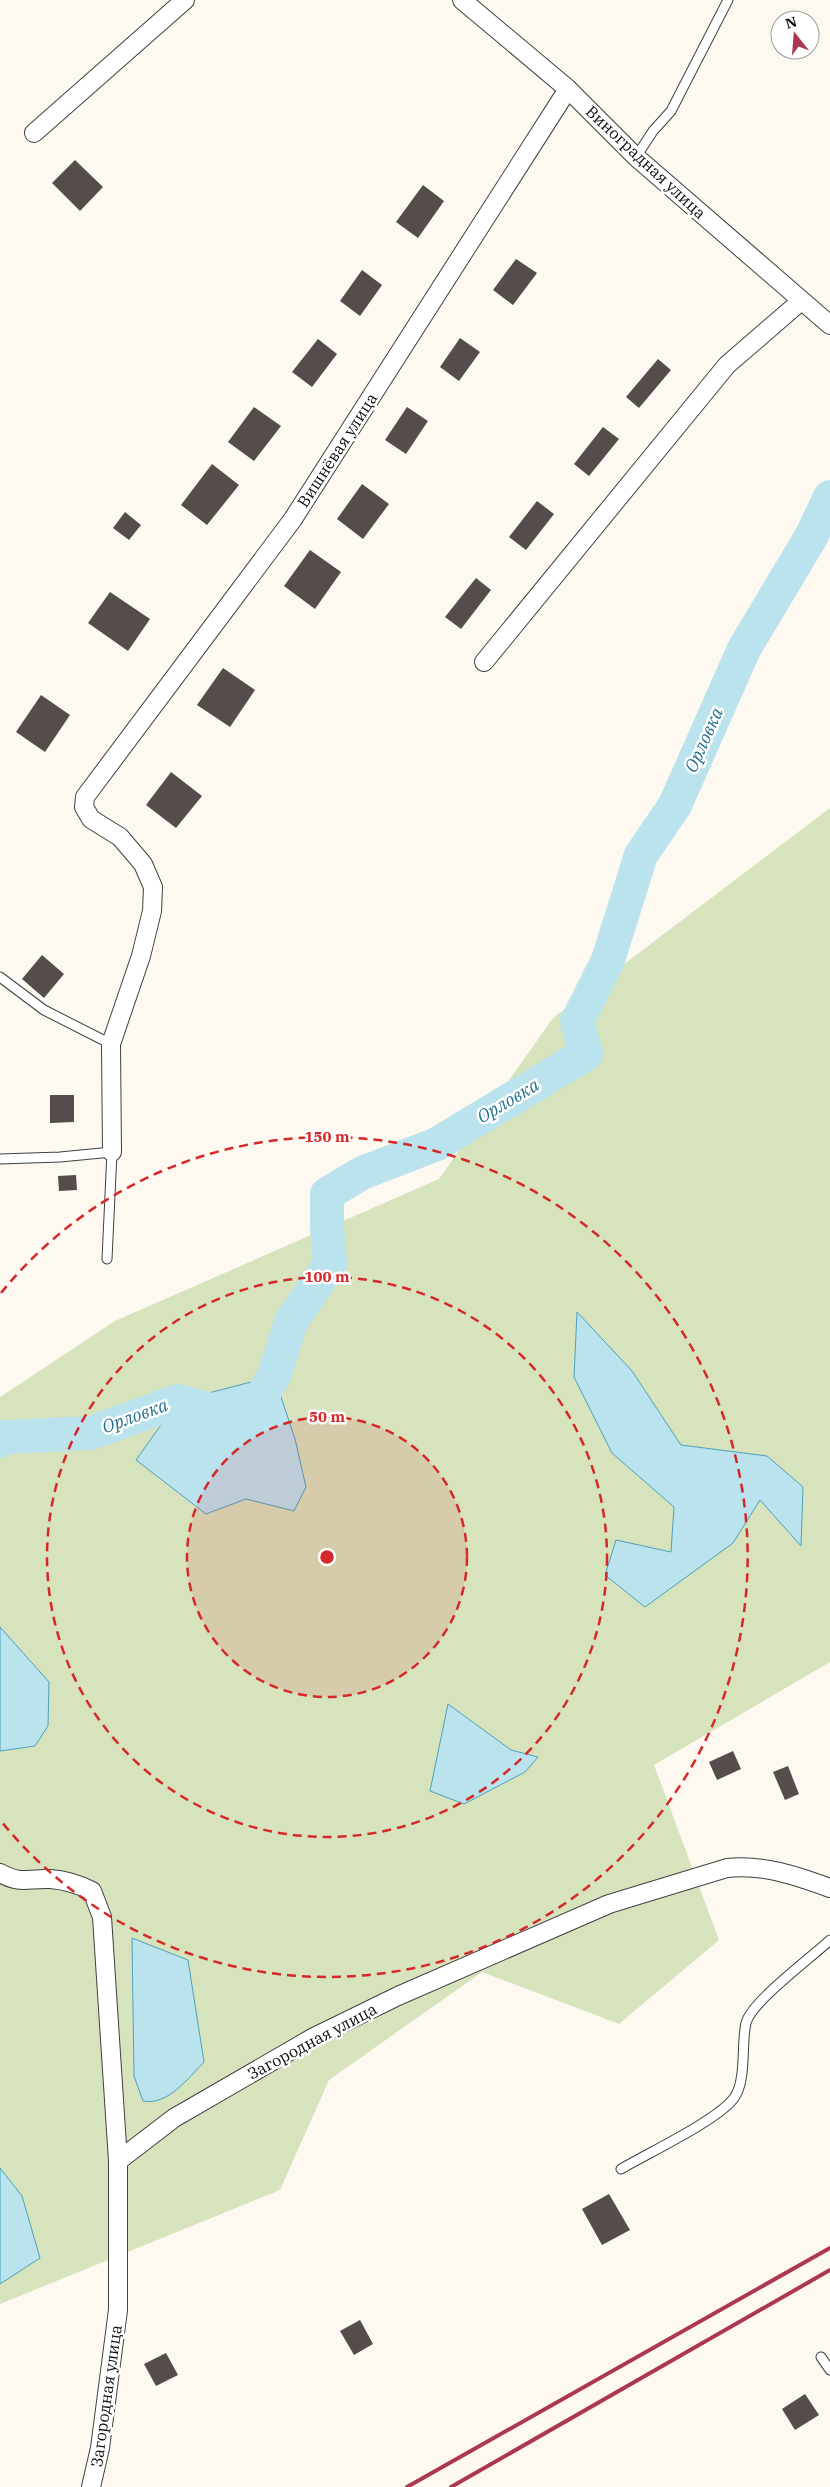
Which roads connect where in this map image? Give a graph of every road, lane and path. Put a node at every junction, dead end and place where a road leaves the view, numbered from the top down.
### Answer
1 (186, 0) edge
2 (462, 0) edge
3 (728, 0) edge
4 (568, 89) junction
5 (34, 133) dead end
6 (636, 157) junction
7 (800, 301) junction
8 (830, 325) edge
9 (484, 662) dead end
10 (0, 977) edge
11 (111, 1044) junction
12 (112, 1152) junction
13 (0, 1160) edge
14 (107, 1259) dead end
15 (0, 1873) edge
16 (830, 1888) edge
17 (830, 1940) edge
18 (118, 2161) junction
19 (621, 2168) dead end
20 (821, 2357) dead end
21 (830, 2370) edge
22 (91, 2487) edge

1 - 5 street
2 - 4 street, Виноградная улица
3 - 6 lane
4 - 6 street, Виноградная улица
4 - 11 street, Вишнёвая улица
6 - 7 street, Виноградная улица
7 - 8 street, Виноградная улица
7 - 9 street
10 - 11 lane
11 - 12 street
12 - 13 lane
12 - 14 lane
15 - 18 street
16 - 18 street, Загородная улица
17 - 19 lane
18 - 22 street, Загородная улица
20 - 21 lane

